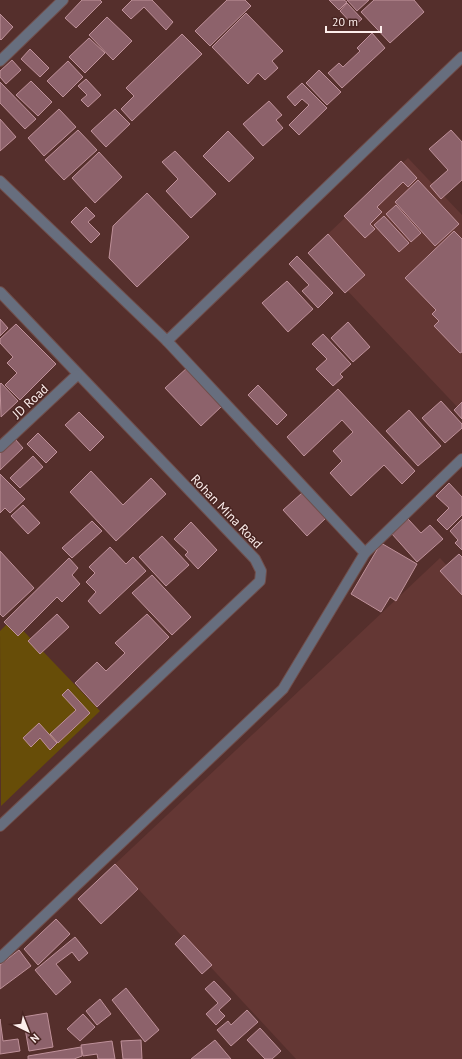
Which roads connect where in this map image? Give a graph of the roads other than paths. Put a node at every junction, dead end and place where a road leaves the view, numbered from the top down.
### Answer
1 (63, 0) edge
2 (462, 57) edge
3 (0, 61) edge
4 (0, 181) edge
5 (0, 292) edge
6 (167, 341) junction
7 (77, 375) junction
8 (0, 447) edge
9 (462, 459) edge
10 (365, 553) junction
11 (0, 826) edge
12 (0, 958) edge

1 - 3 street
2 - 6 street
4 - 6 street
5 - 7 street, Rohan Mina Road
6 - 10 street
7 - 8 street, JD Road
7 - 11 street, Rohan Mina Road
9 - 10 street
10 - 12 street

